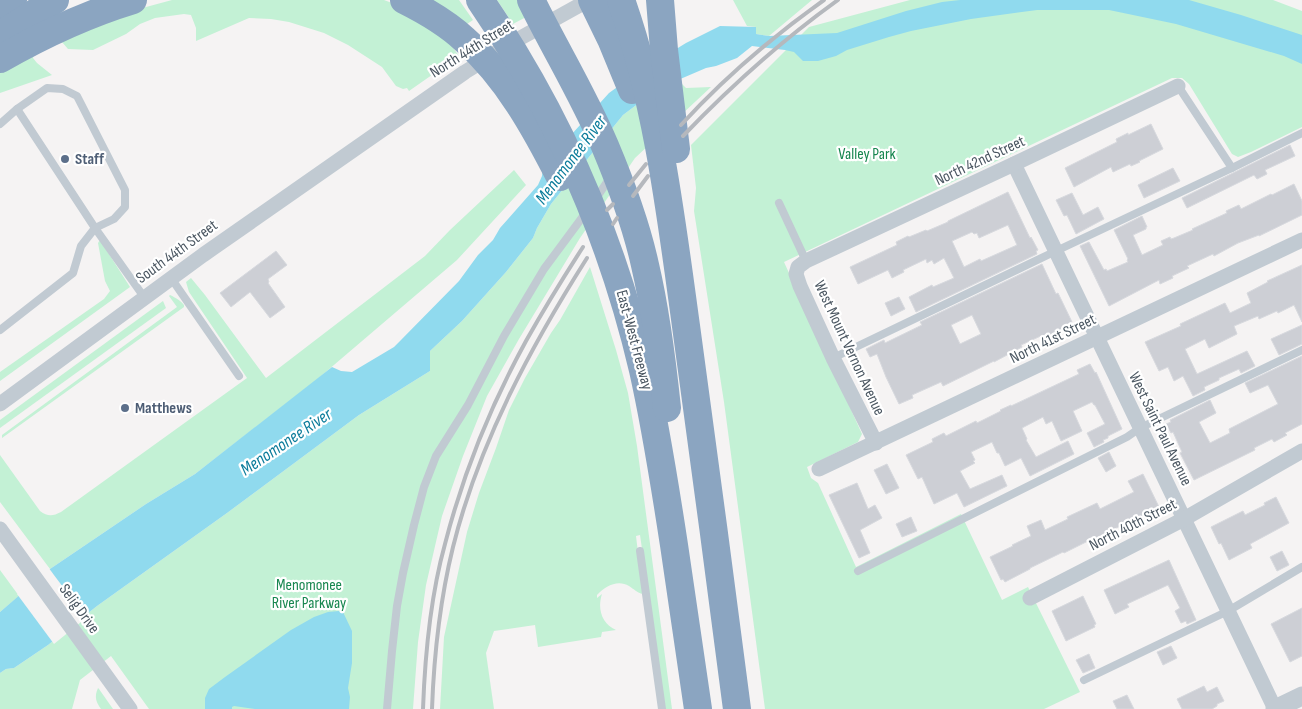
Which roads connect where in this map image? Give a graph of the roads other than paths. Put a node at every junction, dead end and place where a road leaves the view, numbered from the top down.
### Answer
1 (13, 0) edge
2 (55, 0) edge
3 (133, 0) edge
4 (404, 0) edge
5 (532, 0) edge
6 (591, 0) edge
7 (621, 0) edge
8 (660, 0) edge
9 (481, 2) edge
10 (0, 12) edge
11 (0, 35) edge
12 (0, 59) edge
13 (1178, 86) joint
14 (17, 109) junction
15 (0, 124) edge
16 (377, 133) joint
17 (1302, 133) edge
18 (619, 164) dead end
19 (1014, 164) junction
20 (1232, 168) junction
21 (666, 188) junction
22 (779, 203) dead end
23 (678, 219) junction
24 (95, 228) junction
25 (1302, 240) edge
26 (1056, 251) junction
27 (802, 264) junction
28 (171, 278) junction
29 (623, 296) junction
30 (144, 297) junction
31 (0, 330) edge
32 (1097, 337) junction
33 (1302, 350) edge
34 (833, 358) junction
35 (239, 376) dead end
36 (0, 404) edge
37 (1140, 428) junction
38 (876, 443) junction
39 (1302, 451) edge
40 (819, 469) dead end
41 (667, 496) junction
42 (1184, 519) junction
43 (0, 529) edge
44 (640, 550) dead end
45 (1302, 567) edge
46 (858, 571) dead end
47 (1030, 598) dead end
48 (1228, 611) junction
49 (1084, 680) dead end
50 (1302, 696) edge
51 (130, 709) edge
52 (387, 709) edge
53 (662, 709) edge
54 (698, 709) edge
55 (737, 709) edge
56 (1275, 709) edge

1 - 10 highway
2 - 11 highway
3 - 12 highway
4 - 29 highway
5 - 41 highway
6 - 16 street, North 44th Street
6 - 21 highway
7 - 21 highway
8 - 23 highway
9 - 29 highway, East-West Freeway
13 - 19 street, North 42nd Street
13 - 20 lane
14 - 15 lane
14 - 24 lane
14 - 24 lane
16 - 28 street, South 44th Street
17 - 20 lane
18 - 52 lane
19 - 26 street, West Saint Paul Avenue
19 - 27 street, North 42nd Street
20 - 26 lane
21 - 23 highway
22 - 27 lane
23 - 55 highway
24 - 30 lane
24 - 31 lane
25 - 32 street, North 41st Street
26 - 32 street, West Saint Paul Avenue
26 - 34 lane
27 - 34 street, West Mount Vernon Avenue
28 - 30 street, South 44th Street
28 - 35 lane
29 - 41 highway, East-West Freeway
30 - 36 street, South 44th Street
32 - 37 street, West Saint Paul Avenue
32 - 38 street, North 41st Street
33 - 37 lane
34 - 38 street, West Mount Vernon Avenue
37 - 42 street, West Saint Paul Avenue
37 - 46 lane
38 - 40 street, North 41st Street
39 - 42 street, North 40th Street
41 - 54 highway, East-West Freeway
42 - 47 street, North 40th Street
42 - 48 street, West Saint Paul Avenue
43 - 51 street, Selig Drive
44 - 53 lane
45 - 48 lane
48 - 49 lane
48 - 56 street, West Saint Paul Avenue
50 - 56 street

